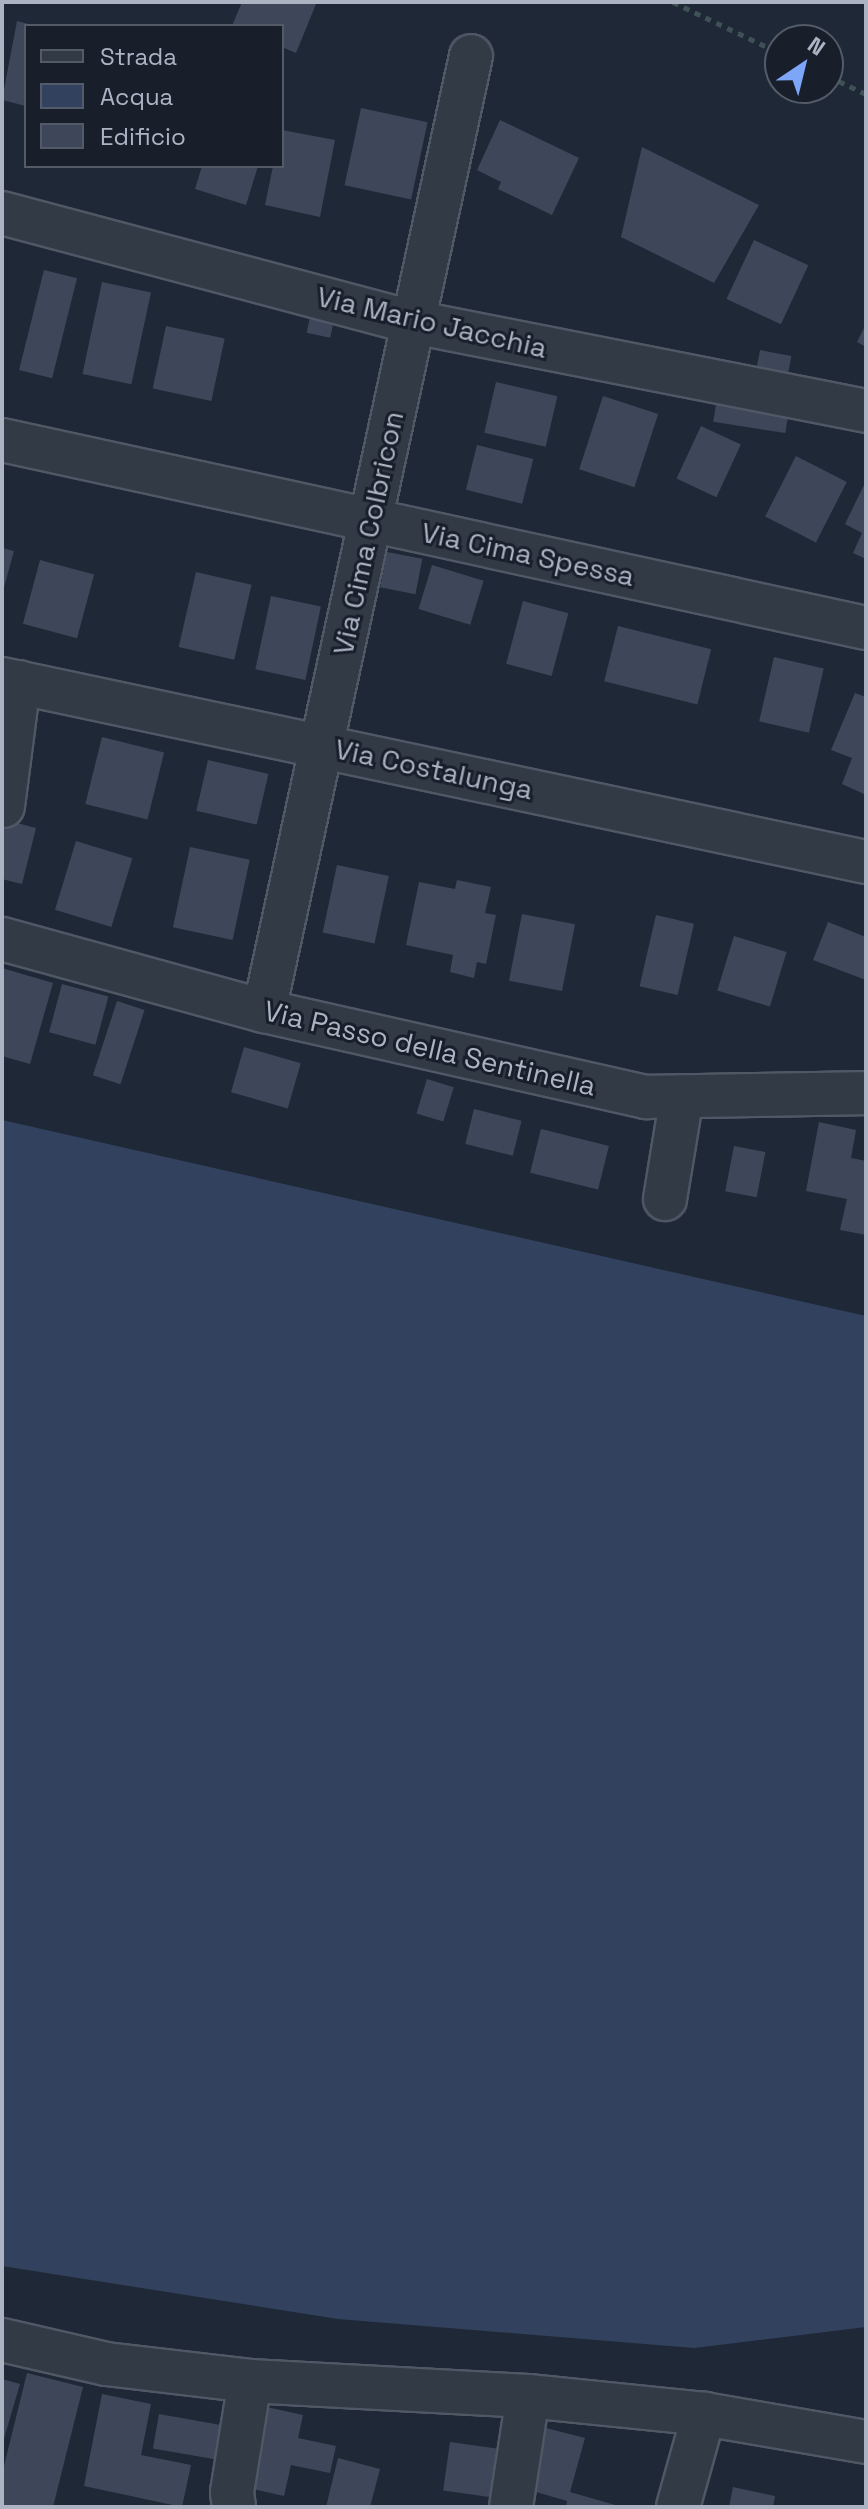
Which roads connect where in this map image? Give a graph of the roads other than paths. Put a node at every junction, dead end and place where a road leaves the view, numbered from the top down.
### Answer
1 (471, 56) dead end
2 (2, 213) edge
3 (413, 322) junction
4 (866, 411) edge
5 (2, 440) edge
6 (371, 520) junction
7 (866, 628) edge
8 (10, 681) edge
9 (322, 745) junction
10 (3, 806) edge
11 (866, 862) edge
12 (2, 939) edge
13 (264, 1011) junction
14 (866, 1093) edge
15 (682, 1096) junction
16 (665, 1199) dead end
17 (2, 2340) edge
18 (250, 2381) junction
19 (528, 2396) junction
20 (704, 2414) junction
21 (866, 2442) edge
22 (234, 2507) edge
23 (511, 2507) edge
24 (678, 2507) edge

1 - 3 street, Via Cima Colbricon
2 - 3 street, Via Mario Jacchia
3 - 4 street, Via Mario Jacchia
3 - 6 street, Via Cima Colbricon
5 - 6 street, Via Cima Spessa
6 - 7 street, Via Cima Spessa
6 - 9 street, Via Cima Colbricon
8 - 9 street, Via Costalunga
8 - 10 street
9 - 11 street, Via Costalunga
9 - 13 street, Via Cima Colbricon
12 - 13 street, Via Passo della Sentinella
13 - 15 street, Via Passo della Sentinella
14 - 15 street, Via Passo della Sentinella
15 - 16 street
17 - 18 street
18 - 19 street
18 - 22 street
19 - 20 street
19 - 23 street
20 - 21 street
20 - 24 street

